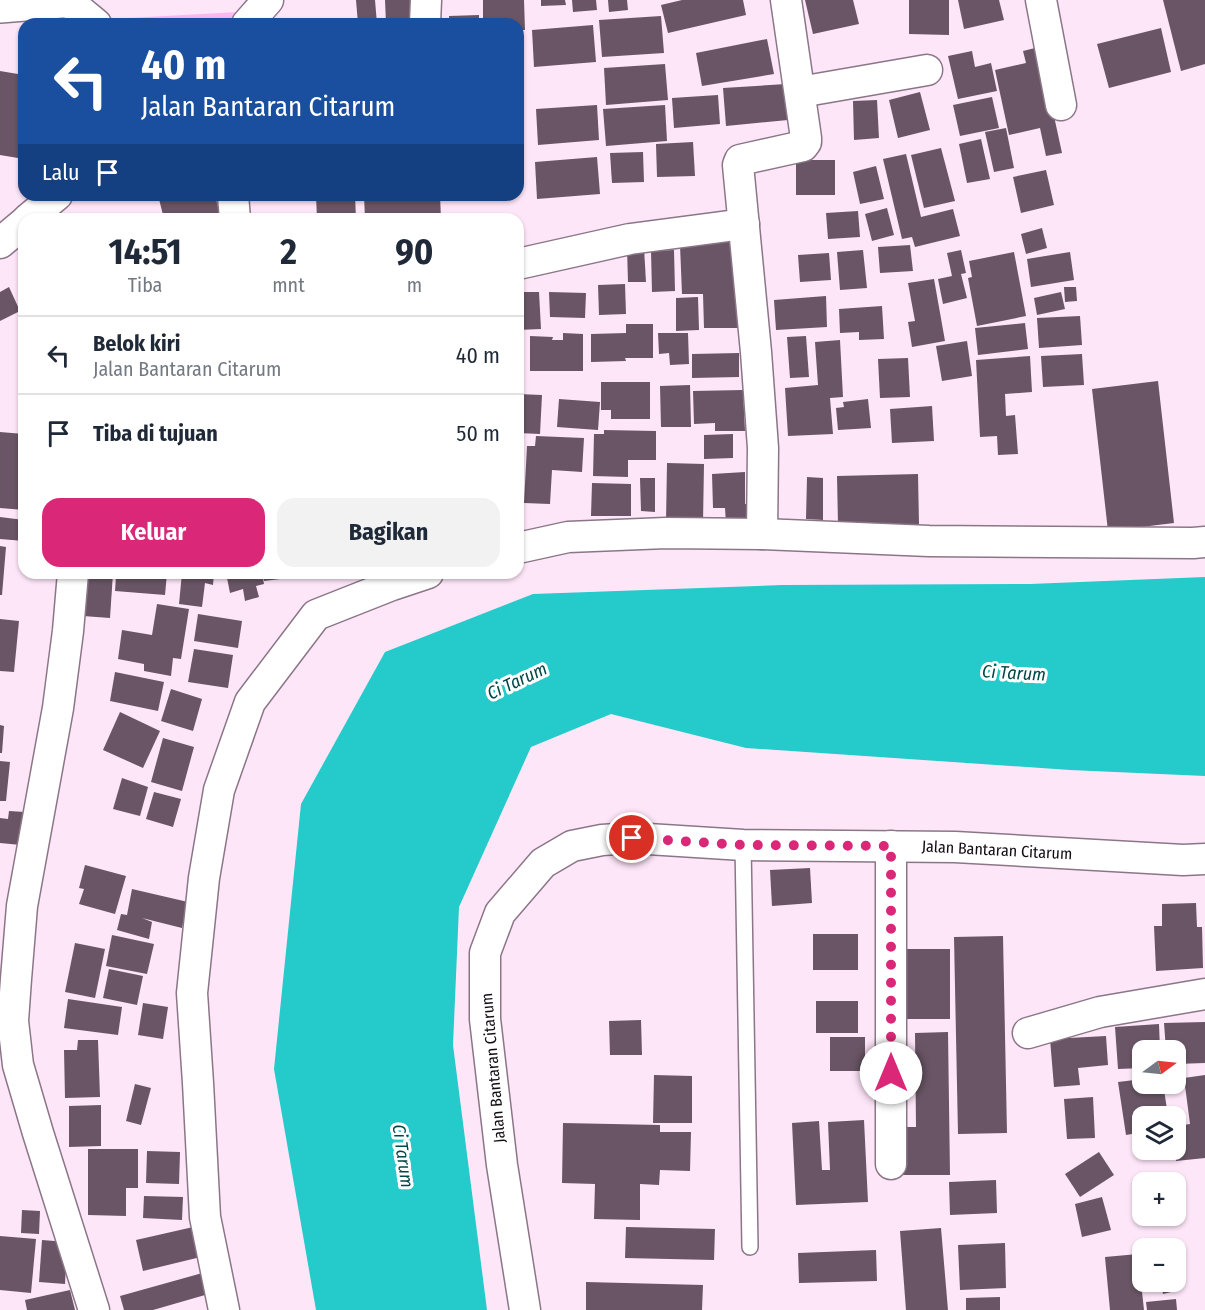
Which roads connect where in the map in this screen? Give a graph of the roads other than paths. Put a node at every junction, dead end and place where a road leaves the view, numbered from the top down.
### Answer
1 (74, 0) edge
2 (268, 0) edge
3 (426, 0) edge
4 (786, 0) edge
5 (1041, 0) edge
6 (68, 1) edge
7 (0, 6) edge
8 (89, 18) edge
9 (252, 18) edge
10 (425, 18) edge
11 (927, 70) dead end
12 (800, 92) junction
13 (1060, 105) dead end
14 (50, 201) edge
15 (35, 213) edge
16 (744, 224) junction
17 (18, 228) edge
18 (0, 243) edge
19 (524, 263) edge
20 (762, 534) junction
21 (1205, 542) edge
22 (524, 547) edge
23 (72, 579) edge
24 (410, 579) edge
25 (743, 845) junction
26 (891, 846) junction
27 (1205, 859) edge
28 (1205, 994) edge
29 (1028, 1033) dead end
30 (891, 1164) dead end
31 (750, 1247) dead end
32 (94, 1310) edge
33 (224, 1310) edge
34 (525, 1310) edge

1 - 6 main road
2 - 9 street
3 - 10 street
4 - 12 street
5 - 13 street
6 - 7 main road
6 - 8 street
11 - 12 street
12 - 16 street
14 - 15 street
16 - 19 street
16 - 20 street
17 - 18 street
20 - 21 street
20 - 22 street
23 - 32 street
24 - 33 street
25 - 26 street, Jalan Bantaran Citarum
25 - 31 lane
25 - 34 street, Jalan Bantaran Citarum
26 - 27 street, Jalan Bantaran Citarum
26 - 30 street
28 - 29 street

